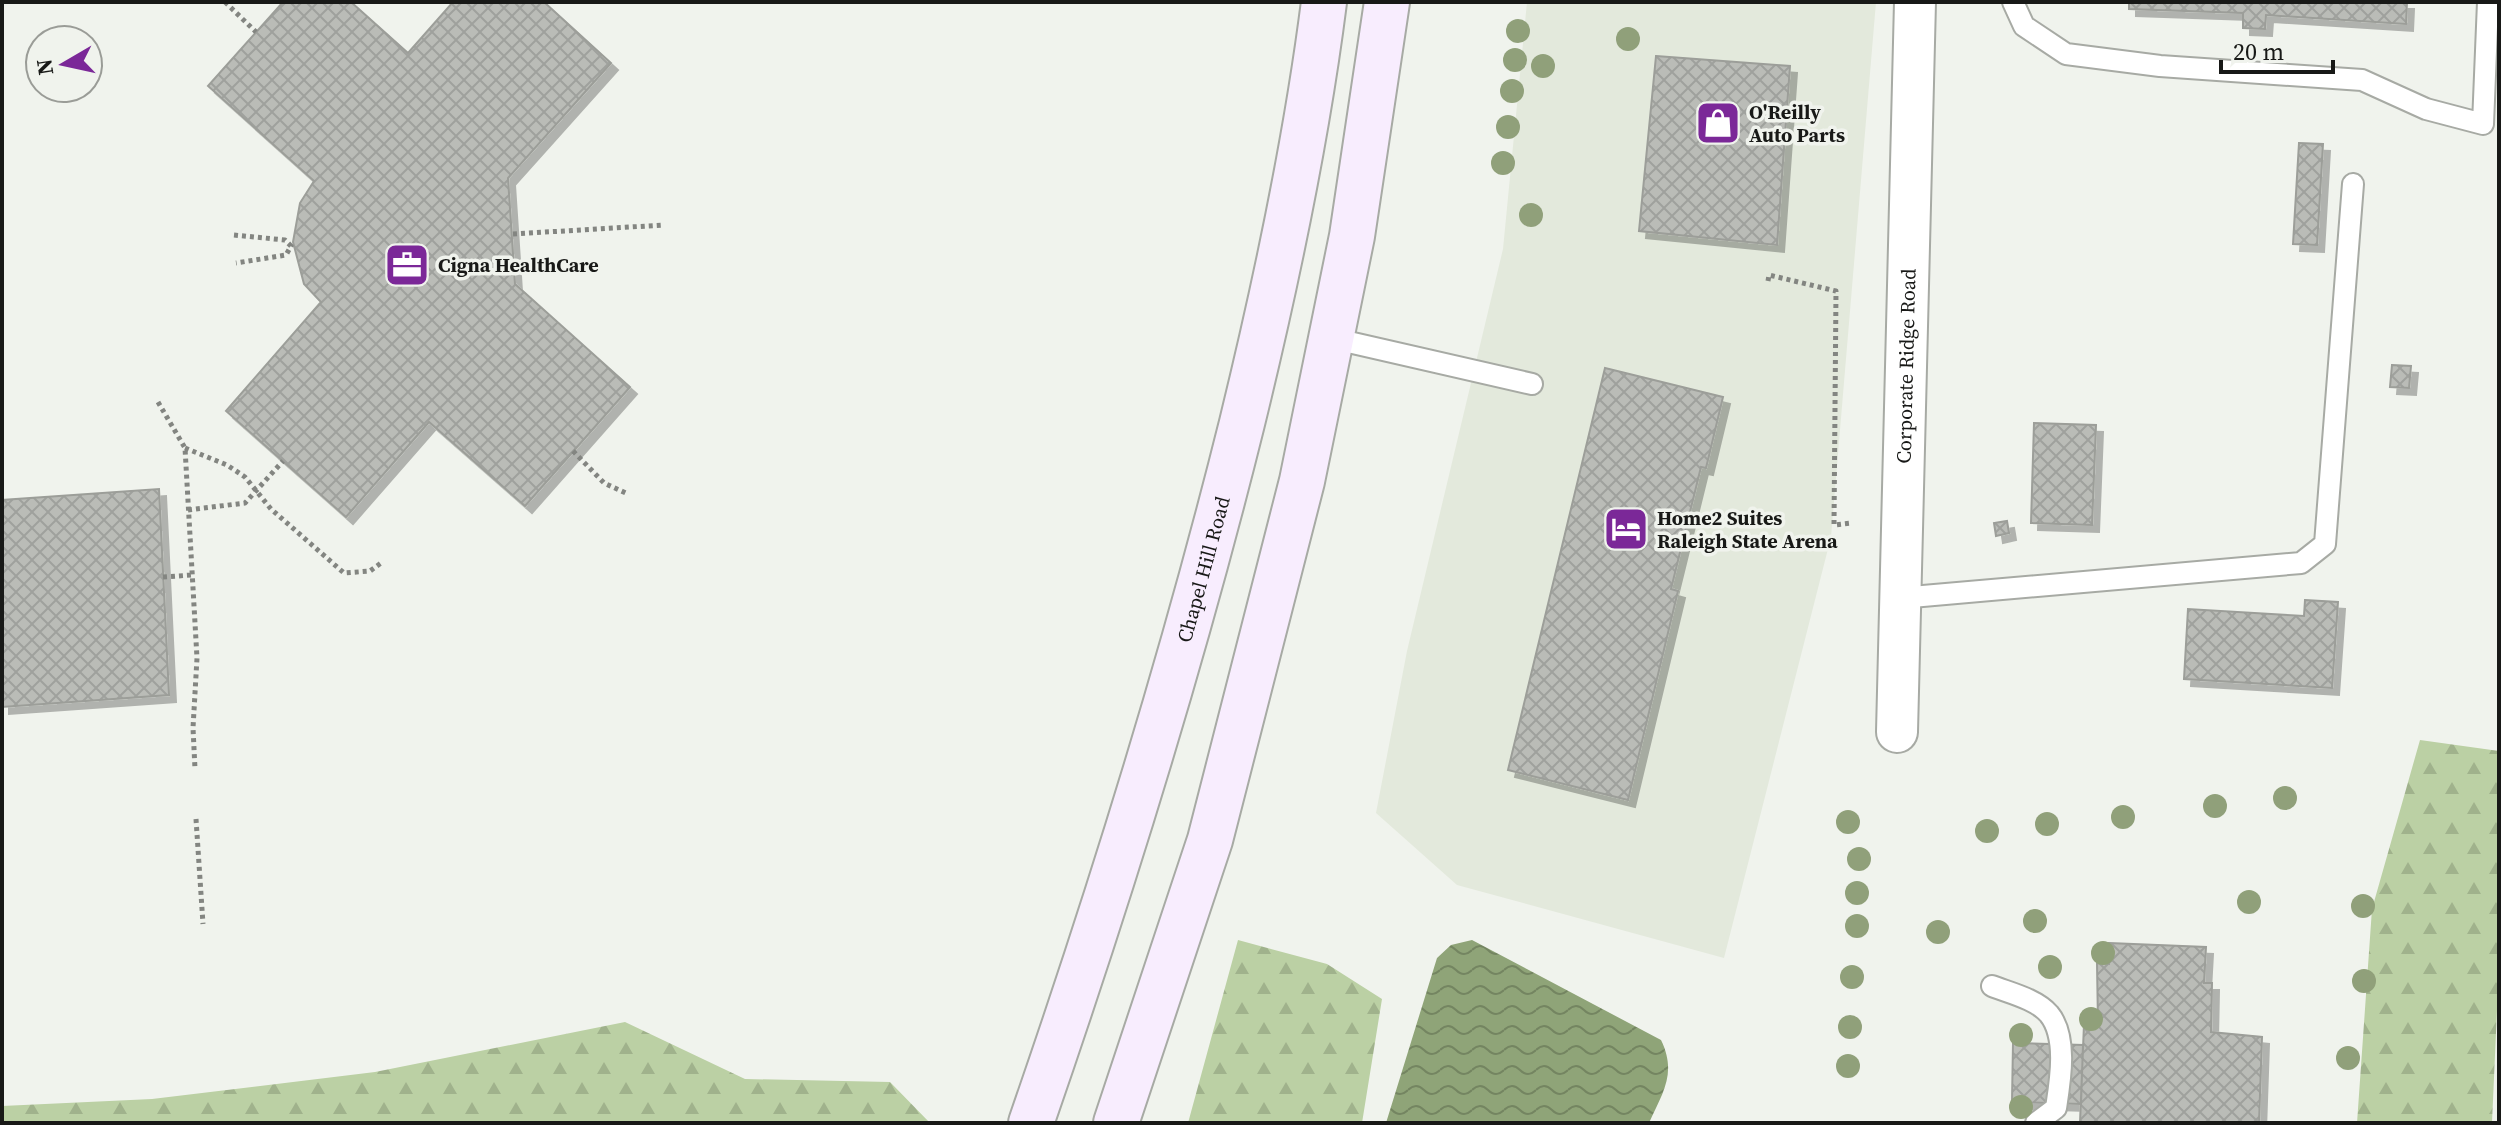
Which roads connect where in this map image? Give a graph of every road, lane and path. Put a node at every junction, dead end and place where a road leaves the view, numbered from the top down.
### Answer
1 (225, 2) edge
2 (1324, 2) edge
3 (1387, 2) edge
4 (1915, 2) edge
5 (2013, 2) edge
6 (2488, 2) edge
7 (256, 32) dead end
8 (2353, 184) dead end
9 (664, 225) dead end
10 (513, 234) dead end
11 (234, 235) dead end
12 (236, 263) dead end
13 (1768, 281) dead end
14 (1331, 338) junction
15 (1532, 384) dead end
16 (158, 402) dead end
17 (185, 448) junction
18 (573, 451) dead end
19 (283, 461) dead end
20 (258, 491) junction
21 (628, 494) dead end
22 (188, 510) junction
23 (1852, 523) dead end
24 (381, 563) dead end
25 (192, 575) junction
26 (163, 577) dead end
27 (1900, 598) junction
28 (1897, 732) dead end
29 (195, 769) dead end
30 (196, 819) dead end
31 (203, 924) dead end
32 (1992, 986) dead end
33 (1031, 1123) edge
34 (1116, 1123) edge
35 (2036, 1123) edge

1 - 7 path
2 - 33 main road, Chapel Hill Road
3 - 14 main road
4 - 27 street, Corporate Ridge Road
5 - 6 lane
8 - 27 lane
9 - 10 path
11 - 12 path
13 - 23 path
14 - 15 lane
14 - 34 main road
16 - 17 path
17 - 20 path
17 - 22 path
18 - 21 path
19 - 20 path
20 - 22 path
20 - 24 path
22 - 25 path
25 - 26 path
25 - 29 path
27 - 28 street, Corporate Ridge Road
30 - 31 path
32 - 35 lane

